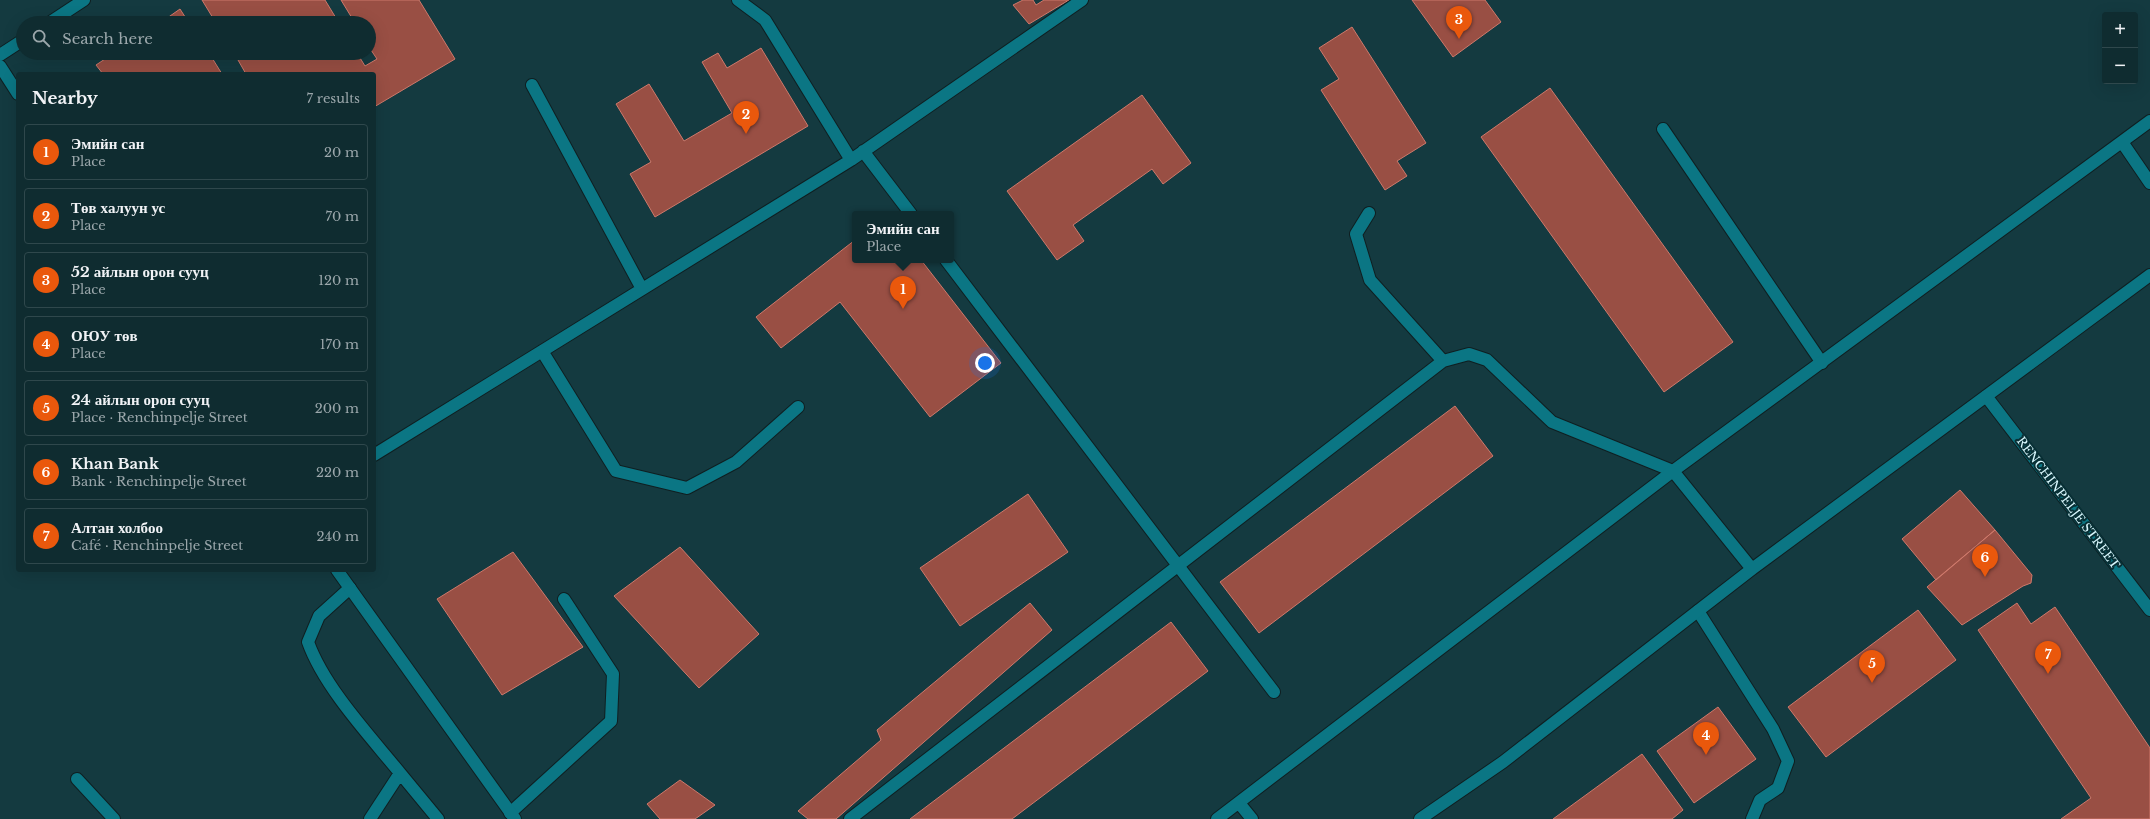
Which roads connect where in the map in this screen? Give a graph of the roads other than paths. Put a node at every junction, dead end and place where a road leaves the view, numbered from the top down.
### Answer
1 (84, 0) edge
2 (738, 0) edge
3 (1082, 0) edge
4 (60, 16) edge
5 (16, 45) edge
6 (0, 55) edge
7 (0, 66) edge
8 (532, 85) dead end
9 (16, 91) edge
10 (2150, 121) edge
11 (1663, 129) dead end
12 (2122, 142) junction
13 (863, 151) junction
14 (851, 160) junction
15 (2150, 183) edge
16 (909, 211) edge
17 (1369, 213) dead end
18 (948, 263) edge
19 (2150, 275) edge
20 (642, 289) junction
21 (542, 351) junction
22 (1443, 361) junction
23 (1822, 363) junction
24 (1986, 396) junction
25 (798, 406) dead end
26 (376, 454) edge
27 (1673, 471) junction
28 (1178, 565) junction
29 (1752, 569) junction
30 (338, 572) edge
31 (350, 588) junction
32 (564, 599) dead end
33 (2150, 610) edge
34 (1698, 611) junction
35 (1274, 692) dead end
36 (400, 773) junction
37 (77, 779) dead end
38 (1239, 803) junction
39 (512, 816) edge
40 (114, 819) edge
41 (370, 819) edge
42 (438, 819) edge
43 (850, 819) edge
44 (1217, 819) edge
45 (1252, 819) edge
46 (1420, 819) edge
47 (1752, 819) edge

1 - 4 main road
2 - 14 main road
3 - 13 main road
5 - 6 main road
7 - 9 main road
8 - 20 main road
10 - 12 main road
11 - 23 main road
12 - 15 main road
12 - 23 main road
13 - 14 main road
13 - 16 main road
14 - 20 main road
17 - 22 main road
18 - 28 main road
19 - 24 main road
20 - 21 main road
21 - 25 main road
21 - 26 main road
22 - 27 main road
22 - 28 main road
23 - 27 main road
24 - 29 main road
24 - 33 main road, RENCHINPELJE STREET
27 - 29 main road
27 - 38 main road
28 - 35 main road
28 - 43 main road
29 - 34 main road
30 - 31 main road
31 - 36 main road
31 - 39 main road
32 - 39 main road
34 - 46 main road
34 - 47 main road
36 - 41 main road
36 - 42 main road
37 - 40 main road
38 - 44 main road
38 - 45 main road

